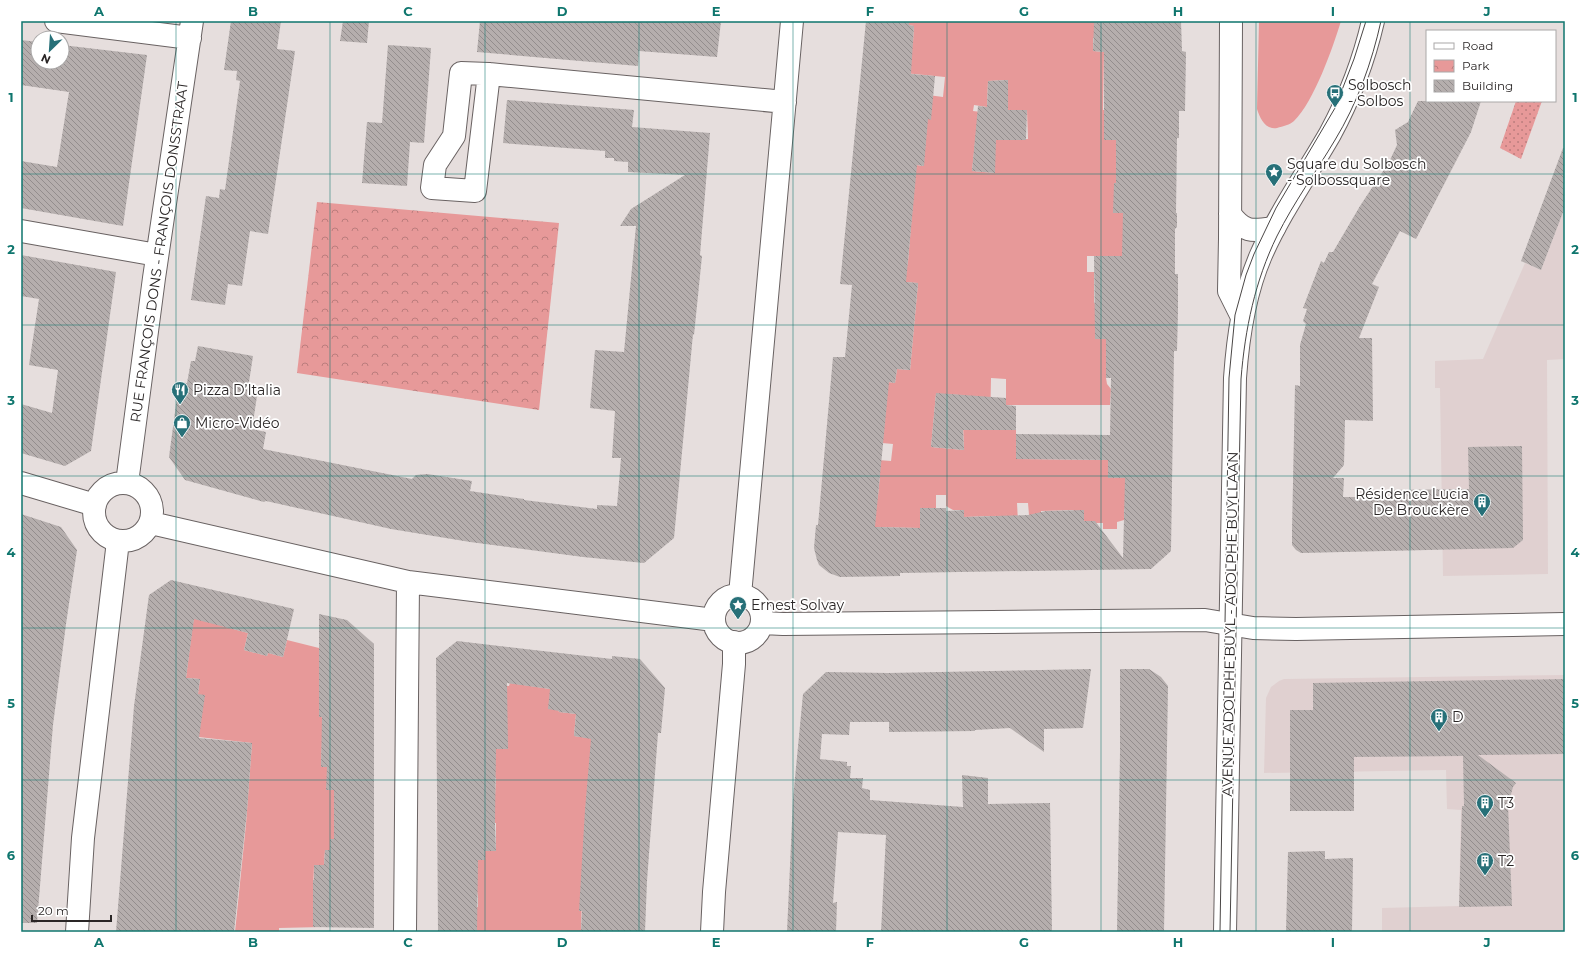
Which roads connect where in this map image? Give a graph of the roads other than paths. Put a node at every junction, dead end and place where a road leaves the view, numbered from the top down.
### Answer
1 (56, 21) edge
2 (792, 21) edge
3 (1231, 21) edge
4 (1373, 21) edge
5 (191, 29) edge
6 (489, 74) junction
7 (785, 102) junction
8 (1230, 214) junction
9 (1274, 228) junction
10 (21, 231) edge
11 (158, 254) junction
12 (1242, 317) junction
13 (127, 482) junction
14 (21, 483) edge
15 (95, 504) junction
16 (151, 522) junction
17 (118, 541) junction
18 (408, 582) junction
19 (740, 595) junction
20 (714, 620) junction
21 (762, 623) junction
22 (1230, 624) junction
23 (1565, 624) edge
24 (734, 642) junction
25 (405, 931) edge
26 (77, 932) edge
27 (712, 932) edge
28 (1225, 932) edge

1 - 5 street
2 - 7 street
3 - 8 street
4 - 9 street
5 - 11 street, RUE FRANÇOIS DONS - FRANÇOIS DONSSTRAAT
6 - 6 street
6 - 7 street
7 - 19 street
8 - 9 street
8 - 12 street
9 - 12 street
10 - 11 street
11 - 13 street, RUE FRANÇOIS DONS - FRANÇOIS DONSSTRAAT
12 - 22 street, AVENUE ADOLPHE BUYL - ADOLPHE BUYLLAAN
13 - 15 street
13 - 16 street
14 - 15 street
15 - 17 street
16 - 17 street
16 - 18 street
17 - 26 street
18 - 20 street
18 - 25 street
19 - 20 street
19 - 21 street
20 - 24 street
21 - 22 street
21 - 24 street
22 - 23 street
22 - 28 street, AVENUE ADOLPHE BUYL - ADOLPHE BUYLLAAN
24 - 27 street

